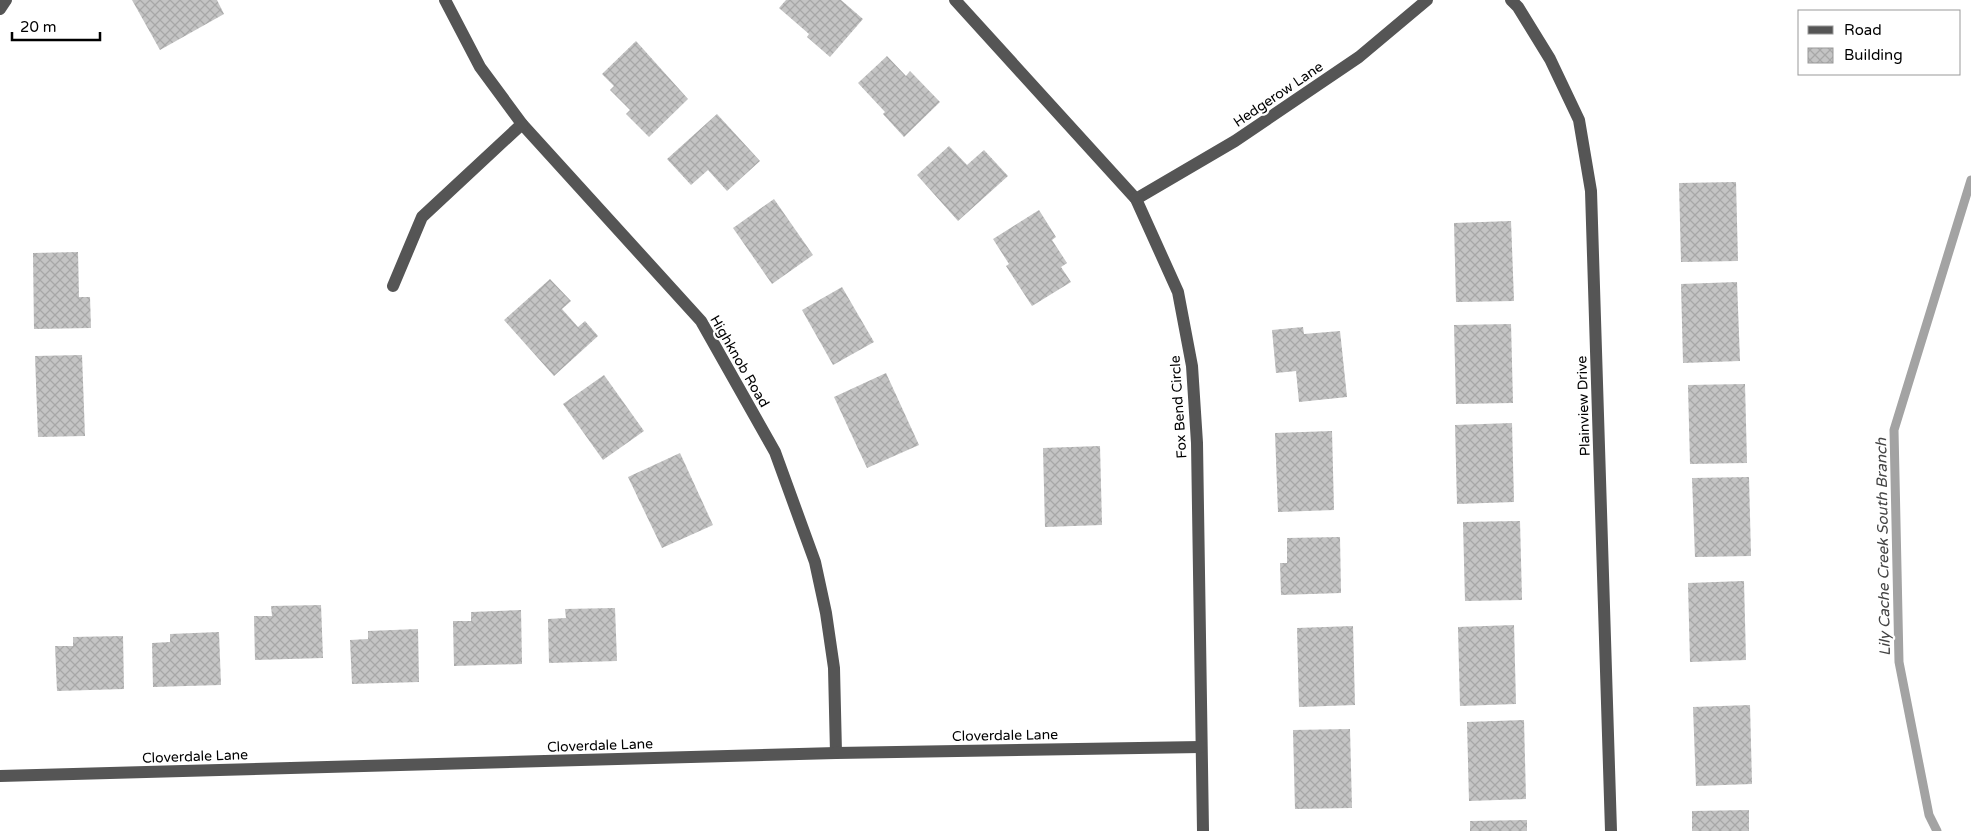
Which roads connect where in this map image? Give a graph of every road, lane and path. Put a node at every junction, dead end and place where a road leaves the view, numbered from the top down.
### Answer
1 (6, 0) edge
2 (445, 0) edge
3 (955, 0) edge
4 (1427, 0) edge
5 (1511, 0) edge
6 (0, 9) edge
7 (522, 124) junction
8 (1136, 199) junction
9 (393, 286) dead end
10 (1201, 747) junction
11 (836, 753) junction
12 (0, 776) edge
13 (1203, 831) edge
14 (1611, 831) edge

1 - 6 street
2 - 7 street, Highknob Road
3 - 8 street, Fox Bend Circle
4 - 8 street, Hedgerow Lane
5 - 14 street, Plainview Drive
7 - 9 street
7 - 11 street, Highknob Road
8 - 10 street, Fox Bend Circle
10 - 11 street, Cloverdale Lane
10 - 13 street, Fox Bend Circle
11 - 12 street, Cloverdale Lane

